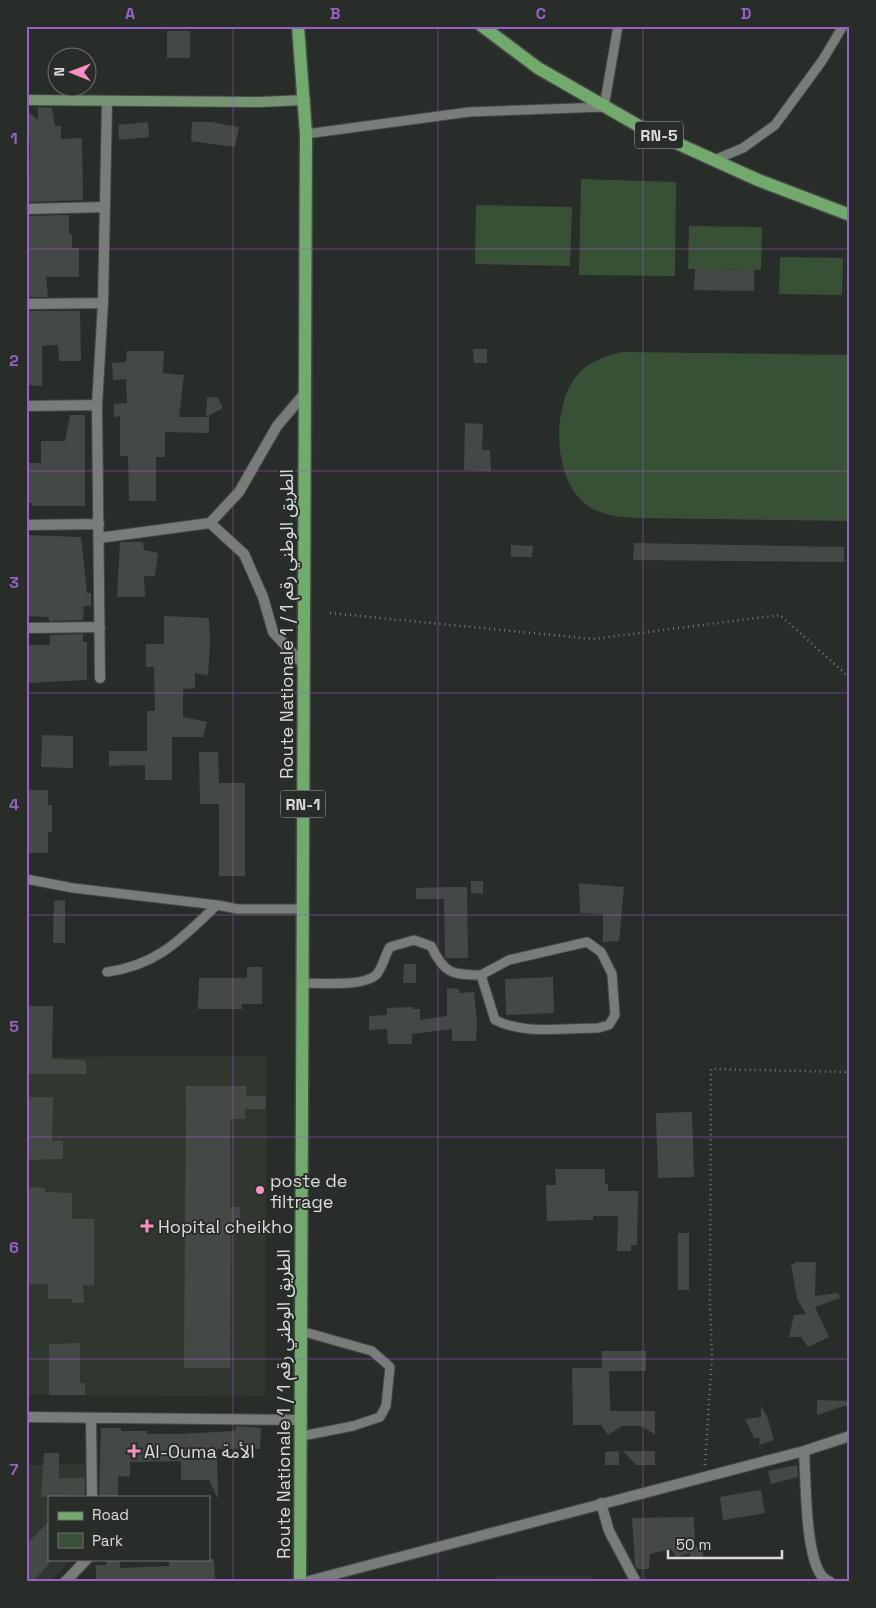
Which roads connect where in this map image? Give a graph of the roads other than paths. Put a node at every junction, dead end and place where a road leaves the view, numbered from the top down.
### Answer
1 (298, 26) edge
2 (482, 26) edge
3 (618, 26) edge
4 (844, 26) edge
5 (26, 100) edge
6 (305, 100) junction
7 (107, 102) junction
8 (604, 107) junction
9 (306, 134) junction
10 (714, 160) junction
11 (105, 207) junction
12 (26, 209) edge
13 (850, 215) edge
14 (103, 303) junction
15 (26, 304) edge
16 (305, 393) junction
17 (97, 405) junction
18 (26, 406) edge
19 (210, 523) junction
20 (99, 524) junction
21 (26, 525) edge
22 (99, 538) junction
23 (100, 627) junction
24 (26, 628) edge
25 (304, 664) junction
26 (100, 678) dead end
27 (26, 879) edge
28 (217, 905) junction
29 (302, 909) junction
30 (107, 972) dead end
31 (481, 975) junction
32 (302, 984) junction
33 (301, 1331) junction
34 (26, 1417) edge
35 (91, 1419) junction
36 (302, 1420) junction
37 (302, 1436) junction
38 (850, 1436) edge
39 (804, 1450) junction
40 (92, 1496) edge
41 (602, 1502) junction
42 (86, 1560) edge
43 (65, 1582) edge
44 (300, 1582) edge
45 (305, 1582) edge
46 (636, 1582) edge
47 (830, 1582) edge

1 - 6 main road, Route Nationale 1 / الطريق الوطني رقم 1 / RN-1
2 - 8 main road, RN-5
3 - 8 lane
4 - 10 lane
5 - 7 street
6 - 7 street
6 - 9 main road, Route Nationale 1 / الطريق الوطني رقم 1 / RN-1
7 - 11 street
8 - 9 lane
8 - 10 main road, RN-5
9 - 16 main road, Route Nationale 1 / الطريق الوطني رقم 1 / RN-1
10 - 13 main road, RN-5
11 - 12 street
11 - 14 street
14 - 15 street
14 - 17 street
16 - 19 street
16 - 25 main road, Route Nationale 1 / الطريق الوطني رقم 1 / RN-1
17 - 18 street
17 - 20 street
19 - 22 street
19 - 25 street
20 - 21 street
20 - 22 street
22 - 23 street
23 - 24 street
23 - 26 street
25 - 29 main road, Route Nationale 1 / الطريق الوطني رقم 1 / RN-1
27 - 28 lane
28 - 29 lane
28 - 30 lane
29 - 32 main road, Route Nationale 1 / الطريق الوطني رقم 1 / RN-1
31 - 31 lane
31 - 32 lane
32 - 33 main road, Route Nationale 1 / الطريق الوطني رقم 1 / RN-1
33 - 36 main road, Route Nationale 1 / الطريق الوطني رقم 1 / RN-1
33 - 37 lane
34 - 35 street
35 - 36 street
35 - 40 street
36 - 37 main road, Route Nationale 1 / الطريق الوطني رقم 1 / RN-1
37 - 44 main road, Route Nationale 1 / الطريق الوطني رقم 1 / RN-1
38 - 39 street
39 - 41 street
39 - 47 street
41 - 45 street
41 - 46 street
42 - 43 street

